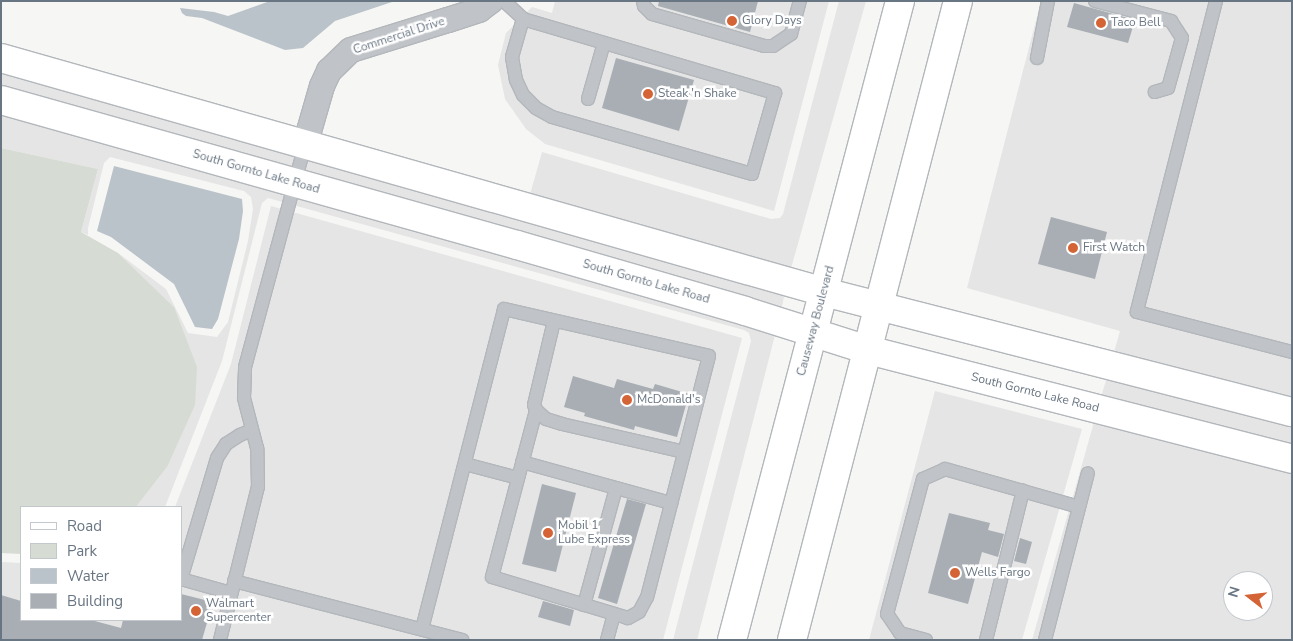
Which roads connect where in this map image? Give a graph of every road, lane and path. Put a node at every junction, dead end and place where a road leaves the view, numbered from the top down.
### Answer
1 (491, 1) edge
2 (504, 1) edge
3 (643, 1) edge
4 (800, 1) edge
5 (900, 1) edge
6 (958, 1) edge
7 (1048, 1) edge
8 (1095, 1) edge
9 (1216, 1) edge
10 (523, 19) junction
11 (604, 43) junction
12 (1, 58) edge
13 (1037, 58) dead end
14 (1155, 92) dead end
15 (588, 99) dead end
16 (1, 100) edge
17 (305, 145) junction
18 (295, 183) junction
19 (824, 292) junction
20 (879, 306) junction
21 (554, 320) junction
22 (813, 332) junction
23 (868, 350) junction
24 (1292, 352) edge
25 (536, 410) junction
26 (1292, 412) edge
27 (252, 430) junction
28 (684, 452) junction
29 (1292, 459) edge
30 (522, 462) junction
31 (465, 464) junction
32 (1088, 473) dead end
33 (518, 478) junction
34 (616, 488) junction
35 (1023, 491) junction
36 (671, 503) junction
37 (1079, 507) junction
38 (182, 577) edge
39 (182, 580) edge
40 (232, 587) junction
41 (584, 605) junction
42 (614, 614) junction
43 (422, 630) junction
44 (220, 640) edge
45 (462, 640) edge
46 (607, 640) edge
47 (732, 640) edge
48 (792, 640) edge
49 (926, 640) edge
50 (986, 640) edge
51 (1045, 640) edge

1 - 17 street, Commercial Drive
2 - 10 lane
3 - 4 lane
5 - 19 street, Causeway Boulevard
6 - 20 street
7 - 13 lane
8 - 14 lane
9 - 24 lane
10 - 11 lane
10 - 11 lane
11 - 15 lane
12 - 17 street
16 - 18 street, South Gornto Lake Road
17 - 18 lane
17 - 19 street
18 - 22 street, South Gornto Lake Road
18 - 27 lane
19 - 20 street
19 - 22 street, Causeway Boulevard
20 - 23 street
20 - 26 street
21 - 25 lane
21 - 28 lane
21 - 31 lane
22 - 23 street, South Gornto Lake Road
22 - 47 street, Causeway Boulevard
23 - 29 street, South Gornto Lake Road
23 - 48 street
25 - 28 lane
25 - 30 lane
27 - 38 lane
27 - 40 lane
28 - 36 lane
30 - 33 lane
30 - 34 lane
31 - 33 lane
31 - 43 lane
32 - 37 lane
33 - 41 lane
34 - 36 lane
34 - 41 lane
35 - 37 lane
35 - 49 lane
35 - 50 lane
36 - 42 lane
37 - 51 lane
39 - 40 lane
40 - 43 lane
40 - 44 lane
41 - 42 lane
42 - 46 lane
43 - 45 lane

